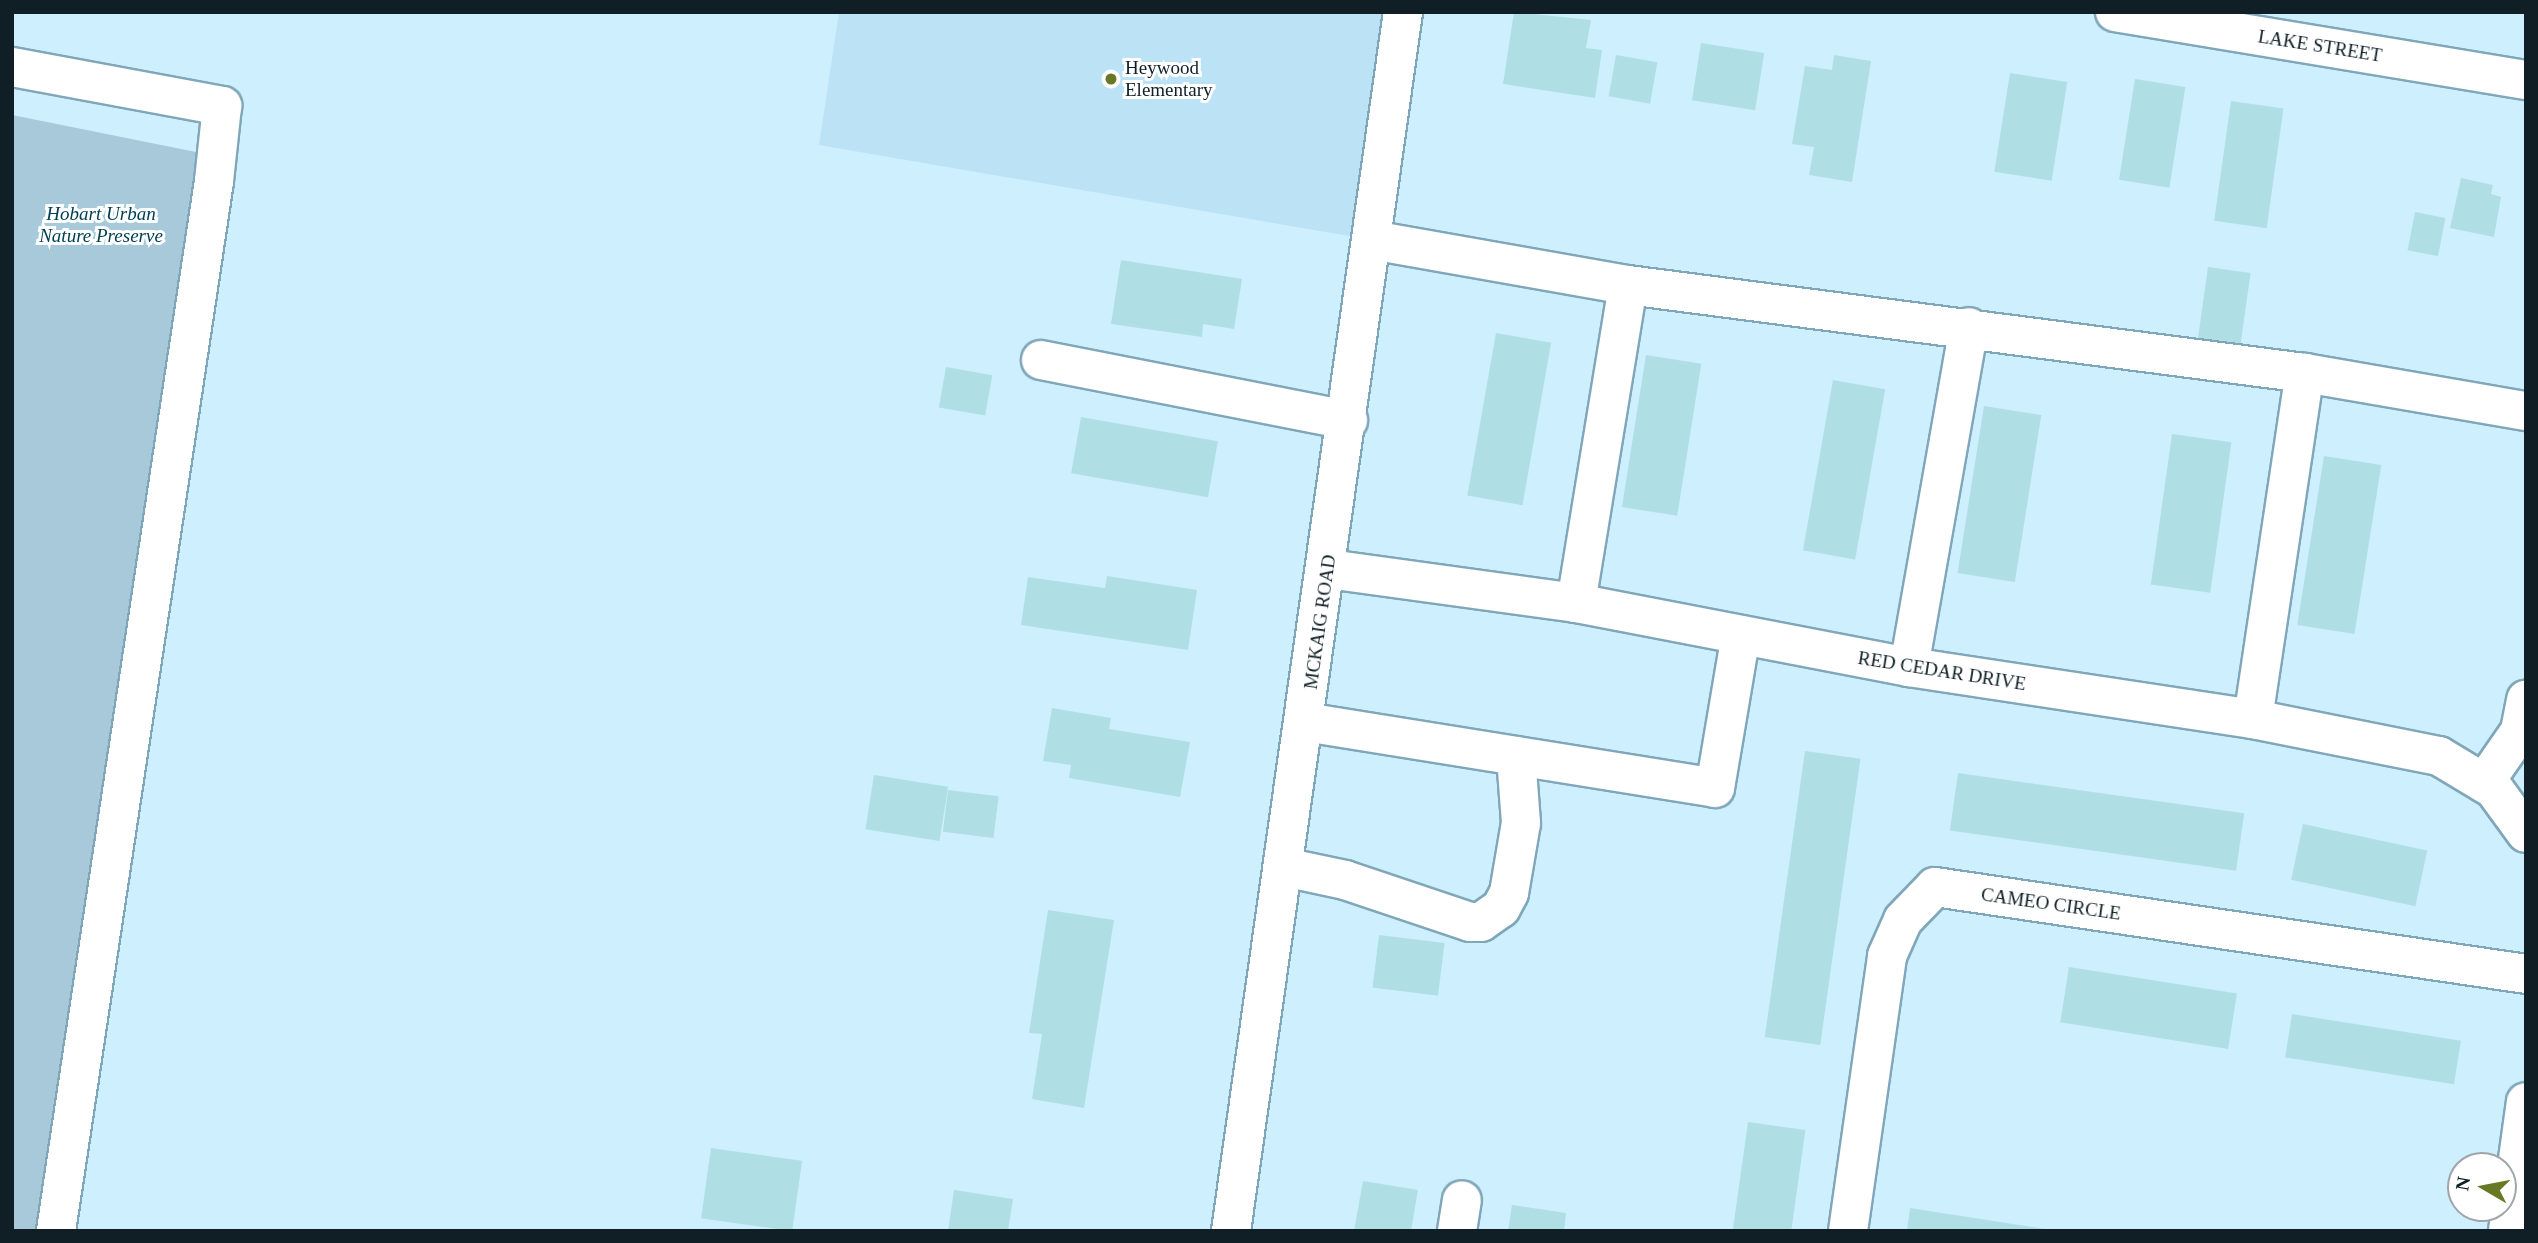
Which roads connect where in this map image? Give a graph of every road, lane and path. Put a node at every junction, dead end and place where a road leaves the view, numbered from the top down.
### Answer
1 (1403, 12) edge
2 (2115, 12) edge
3 (12, 67) edge
4 (2526, 80) edge
5 (1372, 240) junction
6 (1628, 285) junction
7 (1969, 327) junction
8 (1041, 360) dead end
9 (2305, 373) junction
10 (2526, 411) edge
11 (1348, 420) junction
12 (1328, 569) junction
13 (1576, 603) junction
14 (1741, 635) junction
15 (1909, 667) junction
16 (2526, 700) edge
17 (2253, 719) junction
18 (1305, 722) junction
19 (1516, 756) junction
20 (2484, 783) junction
21 (2526, 832) edge
22 (1284, 867) junction
23 (2526, 974) edge
24 (2526, 1102) edge
25 (56, 1231) edge
26 (1231, 1231) edge
27 (1848, 1231) edge
28 (2508, 1231) edge

1 - 5 street, MCKAIG ROAD
2 - 4 street, LAKE STREET
3 - 25 street
5 - 6 street
5 - 11 street, MCKAIG ROAD
6 - 7 street
6 - 13 street
7 - 9 street
7 - 15 street
8 - 11 street
9 - 10 street
9 - 17 street
11 - 12 street, MCKAIG ROAD
12 - 13 street, RED CEDAR DRIVE
12 - 18 street, MCKAIG ROAD
13 - 14 street, RED CEDAR DRIVE
14 - 15 street, RED CEDAR DRIVE
14 - 19 street
15 - 17 street, RED CEDAR DRIVE
16 - 20 street
17 - 20 street, RED CEDAR DRIVE
18 - 19 street
18 - 22 street, MCKAIG ROAD
19 - 22 street
20 - 21 street, RED CEDAR DRIVE
22 - 26 street, MCKAIG ROAD
23 - 27 street, CAMEO CIRCLE
24 - 28 street

